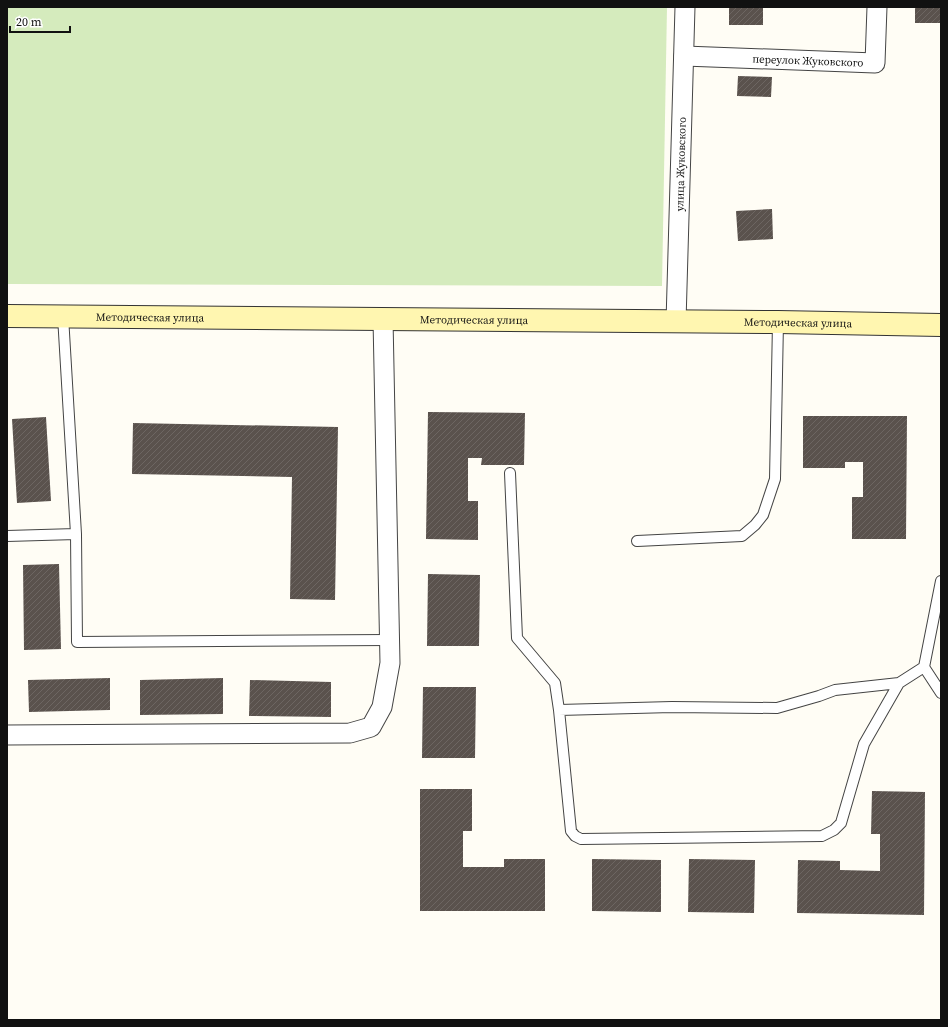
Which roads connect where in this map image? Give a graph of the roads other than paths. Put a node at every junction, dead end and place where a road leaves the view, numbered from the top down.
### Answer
1 (685, 7) edge
2 (877, 7) edge
3 (684, 56) junction
4 (7, 316) edge
5 (63, 316) junction
6 (383, 319) junction
7 (676, 322) junction
8 (778, 322) junction
9 (941, 325) edge
10 (510, 473) dead end
11 (76, 534) junction
12 (7, 536) edge
13 (637, 541) dead end
14 (941, 581) edge
15 (390, 640) junction
16 (924, 667) junction
17 (899, 683) junction
18 (941, 693) edge
19 (559, 710) junction
20 (7, 735) edge

1 - 3 street, улица Жуковского
2 - 3 street, переулок Жуковского
3 - 7 street, улица Жуковского
4 - 5 main road, Методическая улица
5 - 6 main road, Методическая улица
5 - 11 lane
6 - 7 main road, Методическая улица
6 - 15 street
7 - 8 main road, Методическая улица
8 - 9 main road, Методическая улица
8 - 13 lane
10 - 19 lane
11 - 12 lane
11 - 15 lane
14 - 16 lane
15 - 20 street
16 - 17 lane
16 - 18 lane
17 - 19 lane
17 - 19 lane

